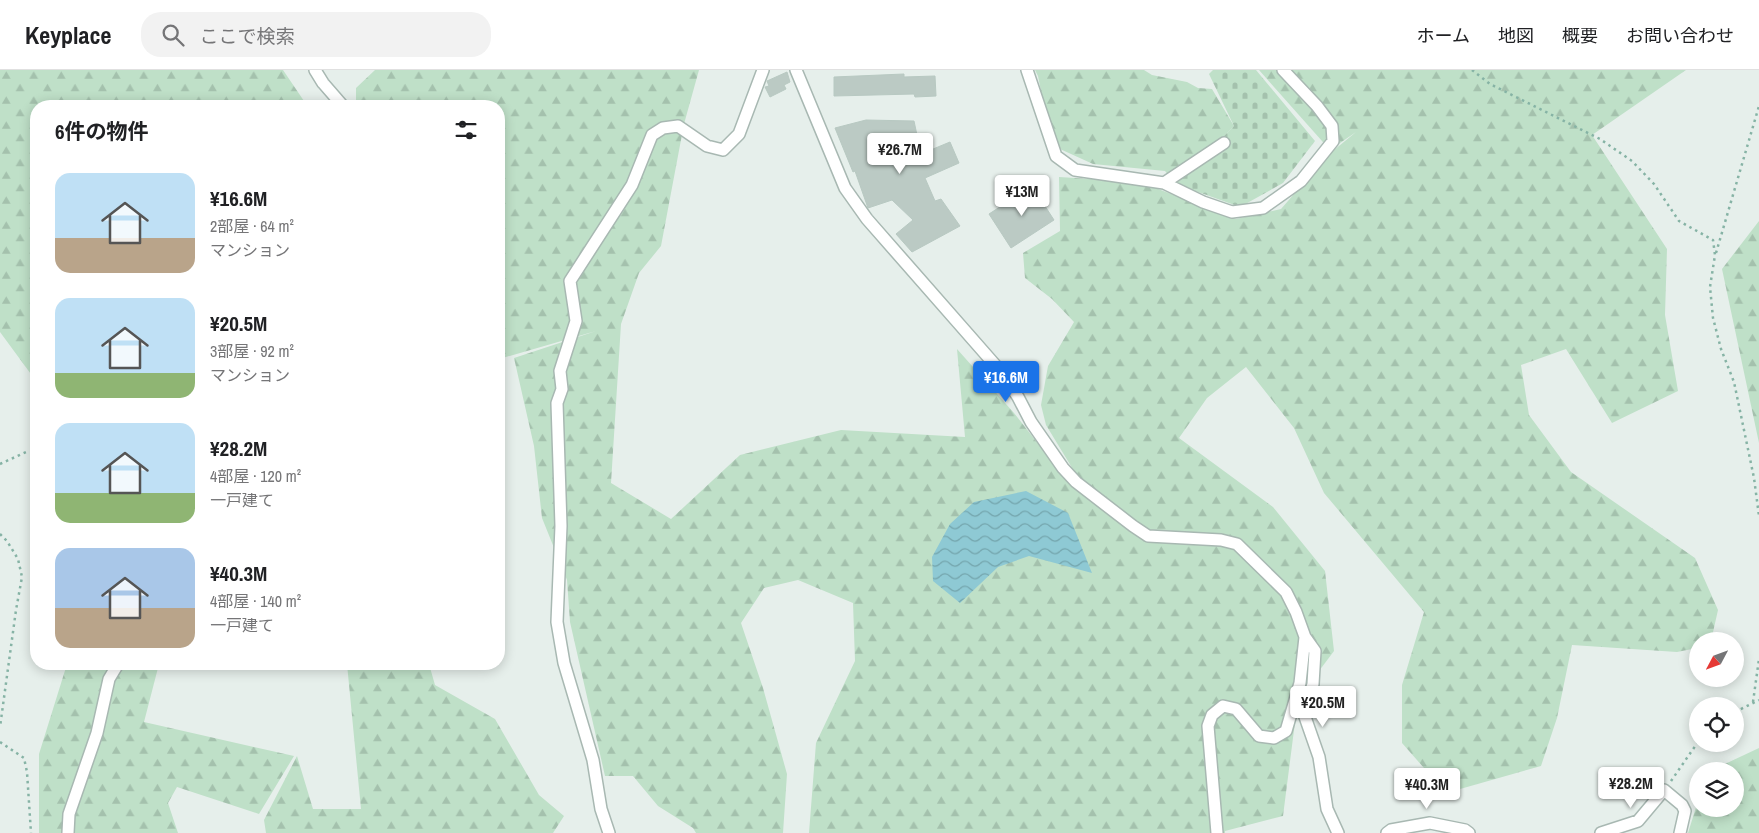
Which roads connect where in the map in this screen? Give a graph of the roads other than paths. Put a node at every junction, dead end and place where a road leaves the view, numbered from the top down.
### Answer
1 (315, 70) edge
2 (763, 70) edge
3 (796, 70) edge
4 (1027, 70) edge
5 (1283, 70) edge
6 (338, 100) edge
7 (1224, 143) dead end
8 (1164, 183) junction
9 (1306, 636) junction
10 (114, 670) edge
11 (68, 833) edge
12 (610, 833) edge
13 (1217, 833) edge
14 (1338, 833) edge
15 (1387, 833) edge
16 (1469, 833) edge
17 (1601, 833) edge
18 (1680, 833) edge

1 - 6 street
2 - 12 street
3 - 9 street
4 - 8 street
5 - 8 street
7 - 8 street
9 - 13 street
9 - 14 street
10 - 11 street
15 - 16 street
17 - 18 street

